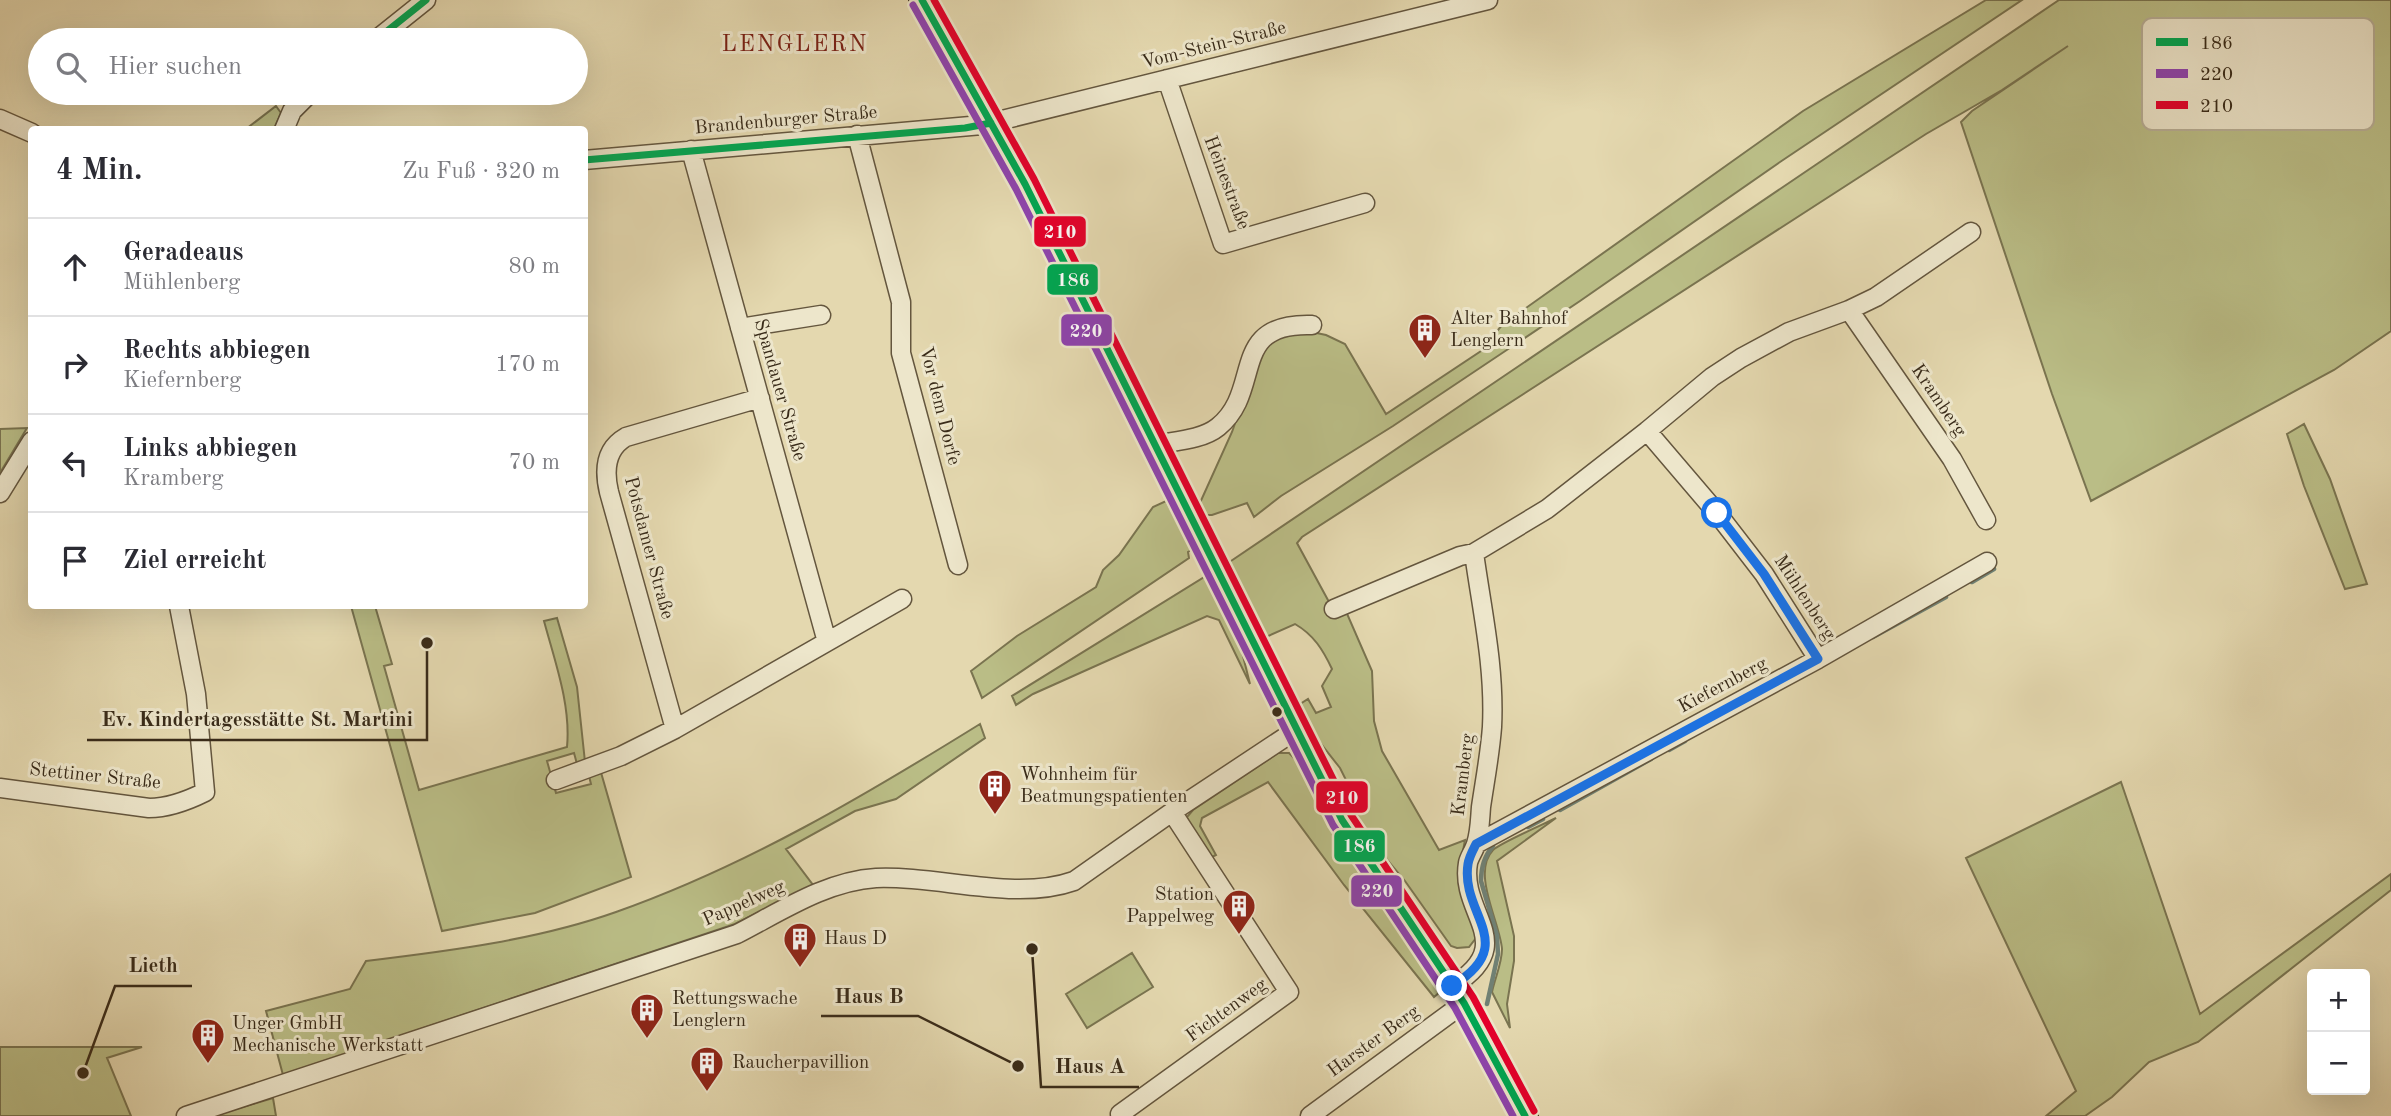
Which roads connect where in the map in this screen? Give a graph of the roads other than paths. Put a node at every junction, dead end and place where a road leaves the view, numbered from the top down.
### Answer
1 (426, 0) edge
2 (922, 0) edge
3 (1488, 0) edge
4 (391, 28) edge
5 (1167, 79) junction
6 (298, 105) edge
7 (1, 122) edge
8 (991, 123) junction
9 (286, 126) edge
10 (28, 132) edge
11 (857, 135) junction
12 (691, 150) junction
13 (588, 160) edge
14 (1366, 203) dead end
15 (1970, 232) dead end
16 (1849, 310) junction
17 (821, 315) dead end
18 (1312, 325) dead end
19 (740, 328) junction
20 (760, 398) junction
21 (1647, 431) junction
22 (1155, 445) junction
23 (28, 448) edge
24 (0, 493) edge
25 (1986, 520) dead end
26 (1474, 552) junction
27 (1987, 562) dead end
28 (958, 565) dead end
29 (902, 599) dead end
30 (180, 609) edge
31 (1334, 609) dead end
32 (827, 642) junction
33 (1818, 659) junction
34 (675, 729) junction
35 (1296, 730) junction
36 (556, 780) dead end
37 (0, 788) edge
38 (1172, 812) junction
39 (1476, 844) junction
40 (1458, 994) junction
41 (1520, 1106) edge
42 (186, 1116) edge
43 (1121, 1116) edge
44 (1310, 1116) edge

1 - 4 street
2 - 8 main road
3 - 5 street, Vom-Stein-Straße
5 - 8 street, Vom-Stein-Straße
5 - 14 street, Heinestraße
6 - 9 street
7 - 10 street
8 - 11 street, Brandenburger Straße
8 - 22 main road
11 - 12 street, Brandenburger Straße
11 - 28 street, Vor dem Dorfe
12 - 13 street, Brandenburger Straße
12 - 19 street, Spandauer Straße
15 - 16 street
16 - 21 street
16 - 25 street, Kramberg
17 - 19 street
18 - 22 street
19 - 20 street, Spandauer Straße
20 - 32 street, Spandauer Straße
20 - 34 street, Potsdamer Straße
21 - 26 street
21 - 33 street, Mühlenberg
22 - 35 main road
23 - 24 street
26 - 31 street
26 - 39 street, Kramberg
27 - 33 street, Kiefernberg
29 - 32 street
30 - 37 street, Stettiner Straße
32 - 34 street
33 - 39 street, Kiefernberg
34 - 36 street
35 - 38 street, Pappelweg
35 - 40 main road
38 - 42 street, Pappelweg
38 - 43 street, Fichtenweg
39 - 40 street, Kramberg
40 - 41 main road
40 - 44 street, Harster Berg

